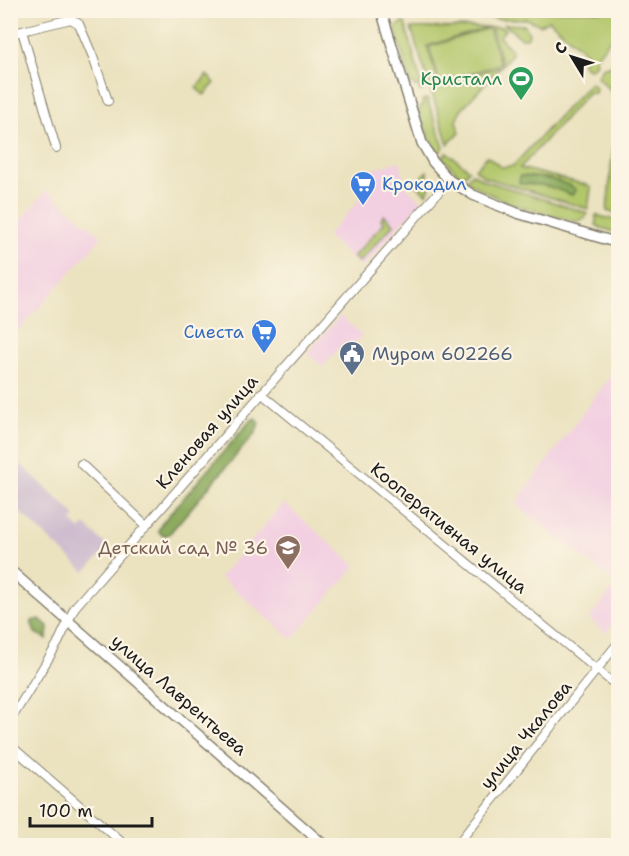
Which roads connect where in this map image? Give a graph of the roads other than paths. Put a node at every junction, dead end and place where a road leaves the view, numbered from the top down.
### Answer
1 (381, 10) edge
2 (22, 31) junction
3 (10, 34) edge
4 (108, 101) dead end
5 (56, 148) dead end
6 (448, 180) junction
7 (618, 243) edge
8 (261, 393) junction
9 (81, 464) dead end
10 (146, 525) junction
11 (10, 570) edge
12 (69, 620) junction
13 (618, 643) edge
14 (598, 670) junction
15 (618, 687) edge
16 (10, 721) edge
17 (10, 745) edge
18 (126, 846) edge
19 (325, 846) edge
20 (456, 846) edge

1 - 6 street
2 - 3 street
2 - 4 street
2 - 5 street
6 - 7 street
6 - 8 street, Кленовая улица
8 - 10 street, Кленовая улица
8 - 14 street, Кооперативная улица
9 - 10 street
10 - 12 street, Кленовая улица
11 - 12 street, улица Лаврентьева
12 - 16 street, Кленовая улица
12 - 19 street, улица Лаврентьева
13 - 14 street, улица Чкалова
14 - 15 street, Кооперативная улица
14 - 20 street, улица Чкалова
17 - 18 street

